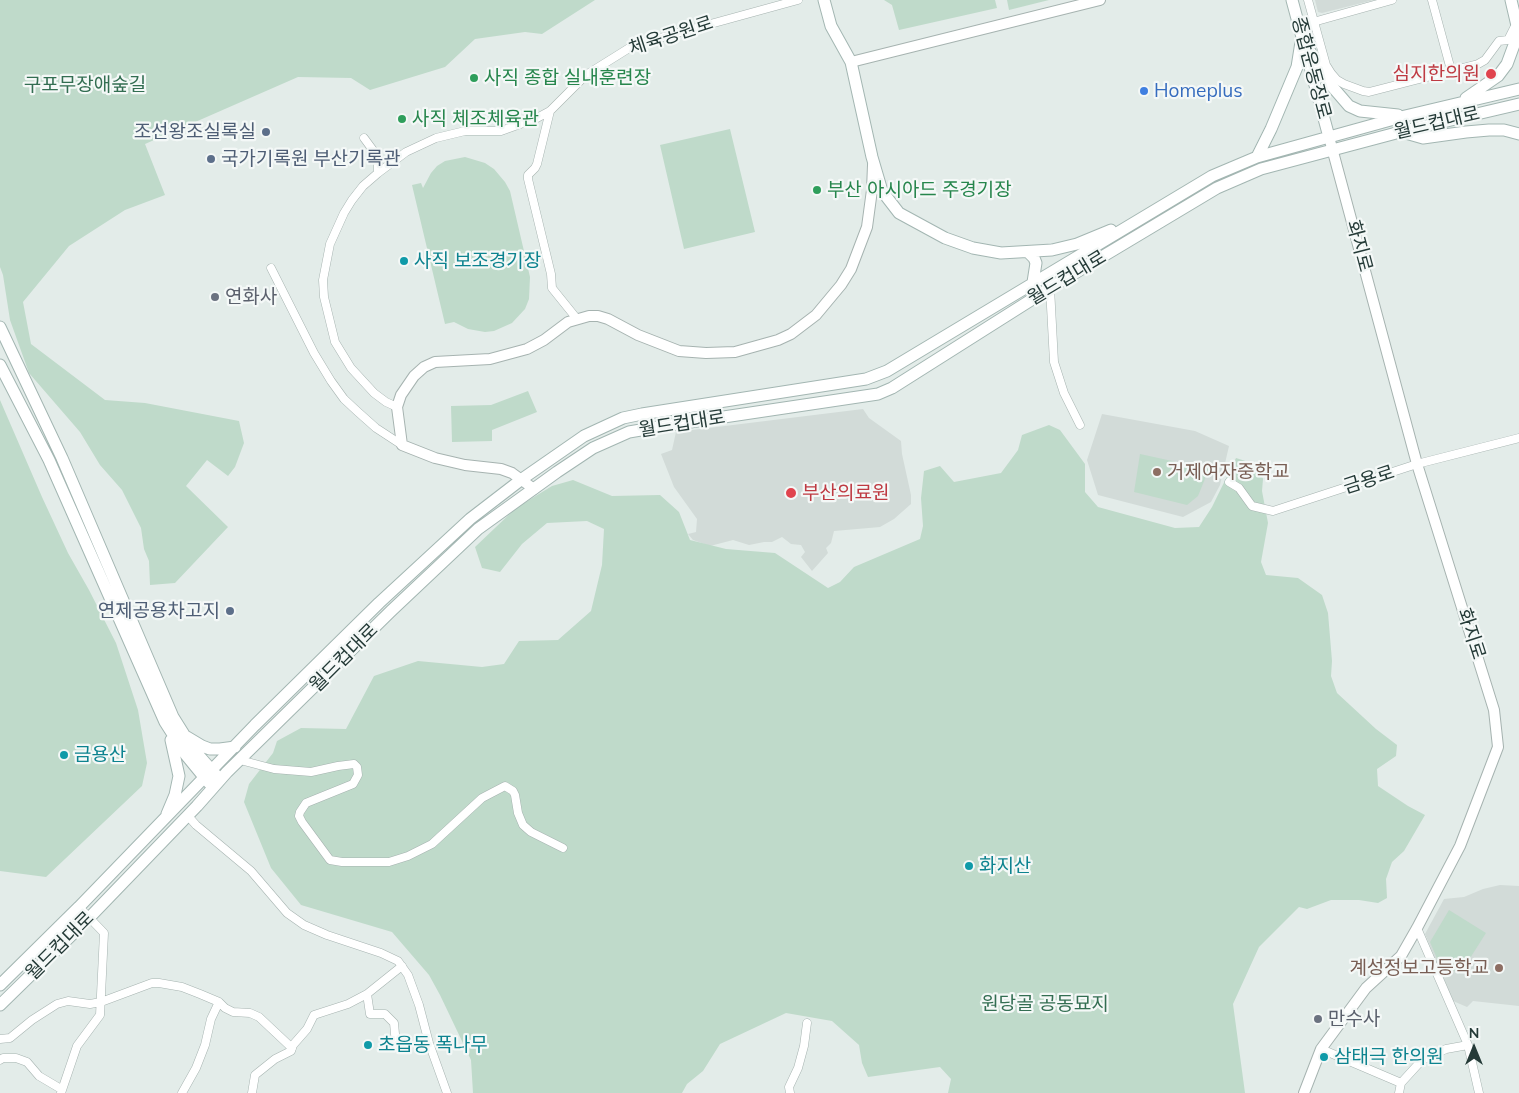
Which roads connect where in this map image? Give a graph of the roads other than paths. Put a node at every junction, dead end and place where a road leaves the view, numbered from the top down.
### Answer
1 (798, 0) edge
2 (824, 0) edge
3 (1100, 0) edge
4 (1292, 0) edge
5 (1308, 0) edge
6 (1392, 0) edge
7 (1432, 0) edge
8 (1511, 0) edge
9 (1314, 21) junction
10 (1299, 26) junction
11 (1518, 29) edge
12 (1302, 38) junction
13 (851, 62) junction
14 (1451, 70) junction
15 (1519, 89) edge
16 (1519, 104) edge
17 (1455, 105) junction
18 (550, 111) junction
19 (1405, 116) junction
20 (1400, 132) junction
21 (1519, 134) edge
22 (1329, 137) junction
23 (364, 138) dead end
24 (1333, 150) junction
25 (872, 157) junction
26 (1257, 157) junction
27 (378, 173) junction
28 (1136, 221) junction
29 (1028, 252) junction
30 (271, 268) dead end
31 (1033, 282) junction
32 (1050, 288) junction
33 (577, 318) junction
34 (0, 327) edge
35 (0, 365) edge
36 (397, 406) junction
37 (1080, 425) dead end
38 (1516, 439) edge
39 (402, 445) junction
40 (1519, 447) edge
41 (1417, 464) junction
42 (522, 479) junction
43 (1229, 482) dead end
44 (534, 488) junction
45 (165, 722) junction
46 (184, 734) junction
47 (234, 747) junction
48 (240, 760) junction
49 (208, 775) junction
50 (217, 784) junction
51 (188, 816) junction
52 (164, 820) junction
53 (563, 848) dead end
54 (79, 907) junction
55 (89, 918) junction
56 (1417, 928) junction
57 (402, 966) junction
58 (0, 985) edge
59 (367, 994) junction
60 (101, 1002) junction
61 (218, 1002) junction
62 (0, 1005) edge
63 (807, 1023) dead end
64 (0, 1039) edge
65 (1468, 1044) junction
66 (396, 1045) dead end
67 (292, 1048) junction
68 (1321, 1049) junction
69 (0, 1060) edge
70 (1401, 1083) junction
71 (61, 1091) edge
72 (182, 1093) edge
73 (252, 1093) edge
74 (447, 1093) edge
75 (790, 1093) edge
76 (1304, 1093) edge
77 (1399, 1093) edge
78 (1479, 1093) edge

1 - 18 street, 체육공원로
2 - 13 main road
3 - 13 street
4 - 10 main road, 종합운동장로
5 - 9 street, 종합운동장로
6 - 9 street
7 - 14 street
8 - 11 main road
9 - 10 street
9 - 14 street, 종합운동장로
10 - 12 main road, 종합운동장로
11 - 14 street, 종합운동장로
11 - 17 main road
12 - 19 main road
12 - 22 main road, 종합운동장로
12 - 26 main road
13 - 25 main road
15 - 17 main road, 월드컵대로
16 - 20 main road, 월드컵대로
17 - 19 main road, 월드컵대로
18 - 27 street, 체육공원로
18 - 33 street
19 - 22 main road, 월드컵대로
20 - 21 main road
20 - 24 main road, 월드컵대로
22 - 24 street, 화지로
22 - 26 main road, 월드컵대로
23 - 27 street
24 - 32 main road, 월드컵대로
24 - 41 street, 화지로
25 - 29 main road
25 - 33 street
26 - 28 main road, 월드컵대로
27 - 36 street, 체육공원로
28 - 29 main road
28 - 31 main road, 월드컵대로
29 - 31 main road
30 - 39 street
31 - 42 main road, 월드컵대로
32 - 37 street
32 - 44 main road, 월드컵대로
33 - 36 street
34 - 46 main road
35 - 45 main road
36 - 39 street
38 - 40 street
38 - 41 street, 금용로
39 - 42 street
41 - 43 street, 금용로
41 - 56 street, 화지로
42 - 44 street
42 - 47 main road, 월드컵대로
44 - 48 main road, 월드컵대로
45 - 49 main road
45 - 52 main road
46 - 47 main road
46 - 49 main road
47 - 49 main road, 월드컵대로
48 - 50 main road, 월드컵대로
48 - 53 street
49 - 50 main road
49 - 52 main road, 월드컵대로
50 - 51 main road, 월드컵대로
51 - 55 main road, 월드컵대로
51 - 57 street
52 - 54 main road, 월드컵대로
54 - 55 street
54 - 58 main road, 월드컵대로
55 - 60 street
55 - 62 main road, 월드컵대로
56 - 65 street
56 - 68 street, 화지로
57 - 59 street
57 - 74 street
59 - 66 street
59 - 67 street
60 - 61 street
60 - 64 street
60 - 71 street
61 - 67 street
61 - 72 street
63 - 75 street
65 - 70 street
65 - 78 street
67 - 73 street
68 - 70 street
68 - 76 street, 화지로
69 - 71 street
70 - 77 street

